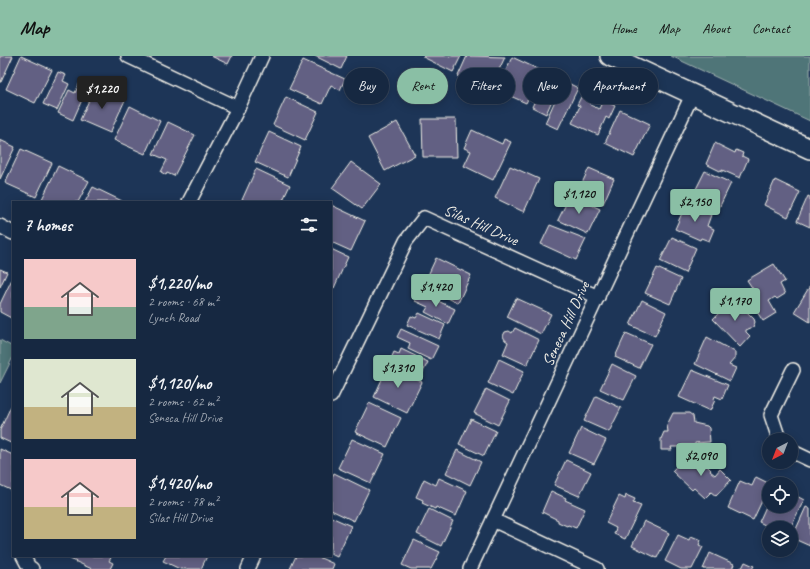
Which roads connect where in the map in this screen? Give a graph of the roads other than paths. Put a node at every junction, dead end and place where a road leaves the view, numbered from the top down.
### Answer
1 (128, 56) edge
2 (262, 56) edge
3 (610, 56) edge
4 (693, 94) junction
5 (238, 108) junction
6 (810, 148) edge
7 (191, 201) edge
8 (0, 226) edge
9 (12, 232) edge
10 (598, 297) junction
11 (793, 370) dead end
12 (332, 394) edge
13 (777, 433) edge
14 (798, 454) edge
15 (810, 460) edge
16 (493, 520) junction
17 (24, 557) edge
18 (254, 557) edge
19 (32, 569) edge
20 (248, 569) edge
21 (470, 569) edge
22 (597, 569) edge

1 - 5 street
2 - 5 street
3 - 4 street
4 - 6 street
4 - 10 street, Seneca Hill Drive
5 - 7 street
8 - 9 street
10 - 12 street, Silas Hill Drive
10 - 16 street, Seneca Hill Drive
11 - 13 street
14 - 15 street
16 - 21 street, Seneca Hill Drive
16 - 22 street
17 - 19 street
18 - 20 street

